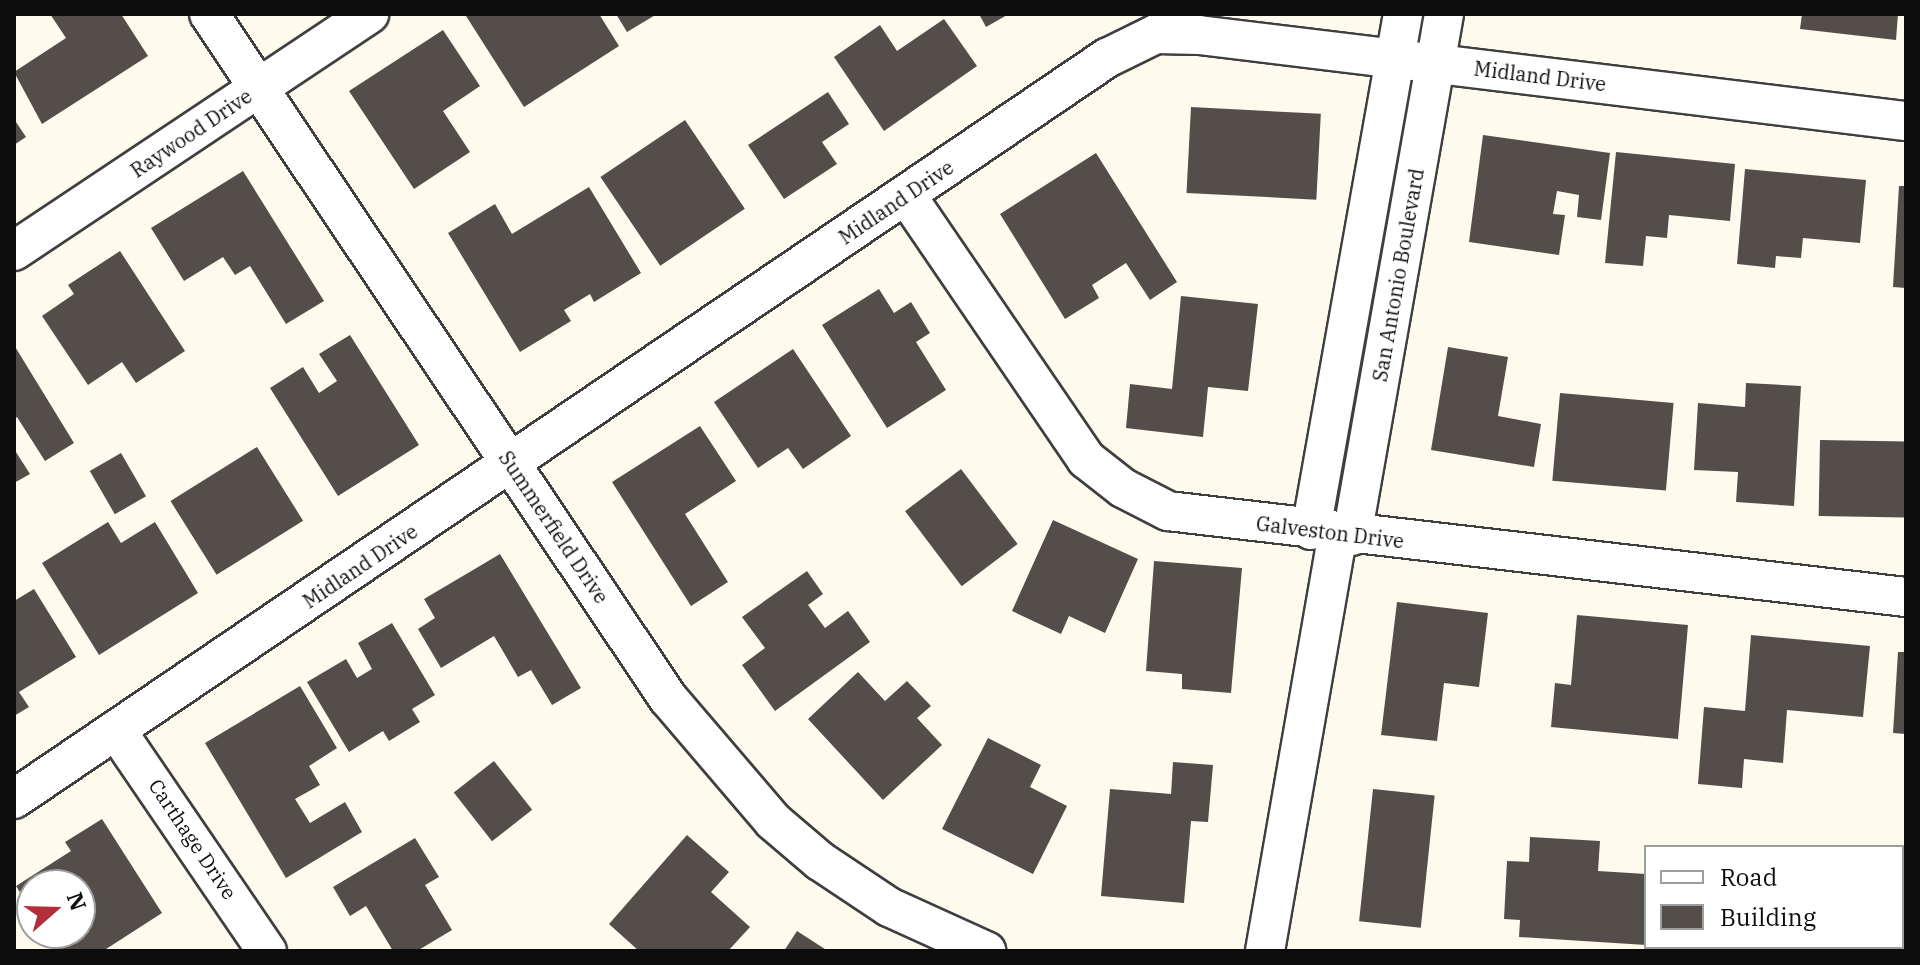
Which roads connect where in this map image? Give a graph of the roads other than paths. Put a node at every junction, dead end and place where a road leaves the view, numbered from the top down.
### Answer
1 (209, 14) edge
2 (369, 14) edge
3 (1403, 14) edge
4 (1444, 14) edge
5 (1394, 58) junction
6 (1436, 64) junction
7 (259, 88) junction
8 (1906, 121) edge
9 (906, 195) junction
10 (14, 251) edge
11 (510, 464) junction
12 (1334, 533) junction
13 (1906, 597) edge
14 (116, 730) junction
15 (14, 799) edge
16 (267, 951) edge
17 (986, 951) edge
18 (1265, 951) edge

1 - 7 street, Summerfield Drive
2 - 7 street, Raywood Drive
3 - 5 street, San Antonio Boulevard
4 - 6 street, San Antonio Boulevard
5 - 6 street, Midland Drive
5 - 9 street, Midland Drive
5 - 12 street, San Antonio Boulevard
6 - 8 street, Midland Drive
6 - 12 street, San Antonio Boulevard
7 - 10 street, Raywood Drive
7 - 11 street, Summerfield Drive
9 - 11 street, Midland Drive
9 - 12 street, Galveston Drive
11 - 14 street, Midland Drive
11 - 17 street, Summerfield Drive
12 - 13 street, Galveston Drive
12 - 18 street, San Antonio Boulevard
14 - 15 street, Midland Drive
14 - 16 street, Carthage Drive

